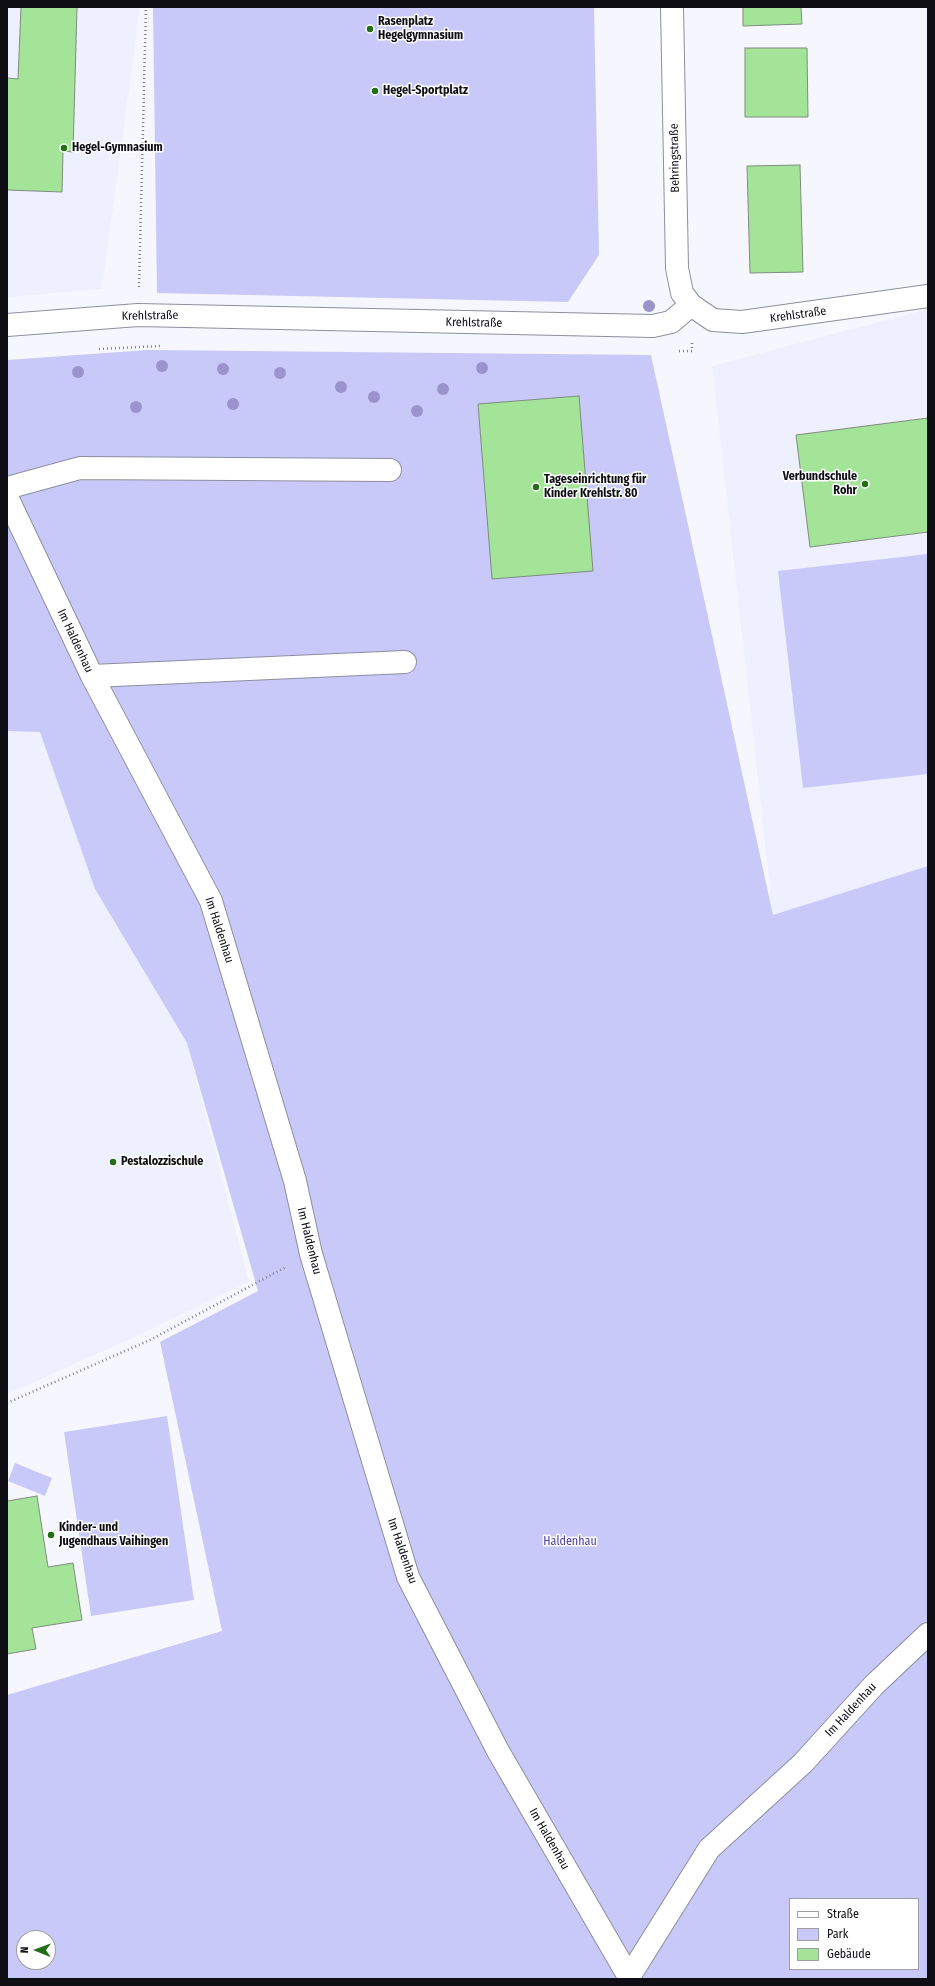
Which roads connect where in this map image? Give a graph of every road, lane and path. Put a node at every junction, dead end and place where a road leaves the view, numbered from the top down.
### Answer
1 (146, 7) edge
2 (672, 7) edge
3 (928, 296) edge
4 (691, 305) junction
5 (138, 315) junction
6 (7, 324) edge
7 (390, 470) dead end
8 (7, 488) edge
9 (7, 497) edge
10 (405, 662) dead end
11 (92, 676) junction
12 (311, 1254) junction
13 (7, 1402) edge
14 (928, 1634) edge
15 (628, 1978) edge

1 - 5 path
2 - 4 street, Behringstraße
3 - 4 street, Krehlstraße
4 - 5 street, Krehlstraße
5 - 6 street, Krehlstraße
7 - 8 street
9 - 11 street, Im Haldenhau
10 - 11 street
11 - 12 street, Im Haldenhau
12 - 13 path
12 - 15 street, Im Haldenhau
14 - 15 street, Im Haldenhau

